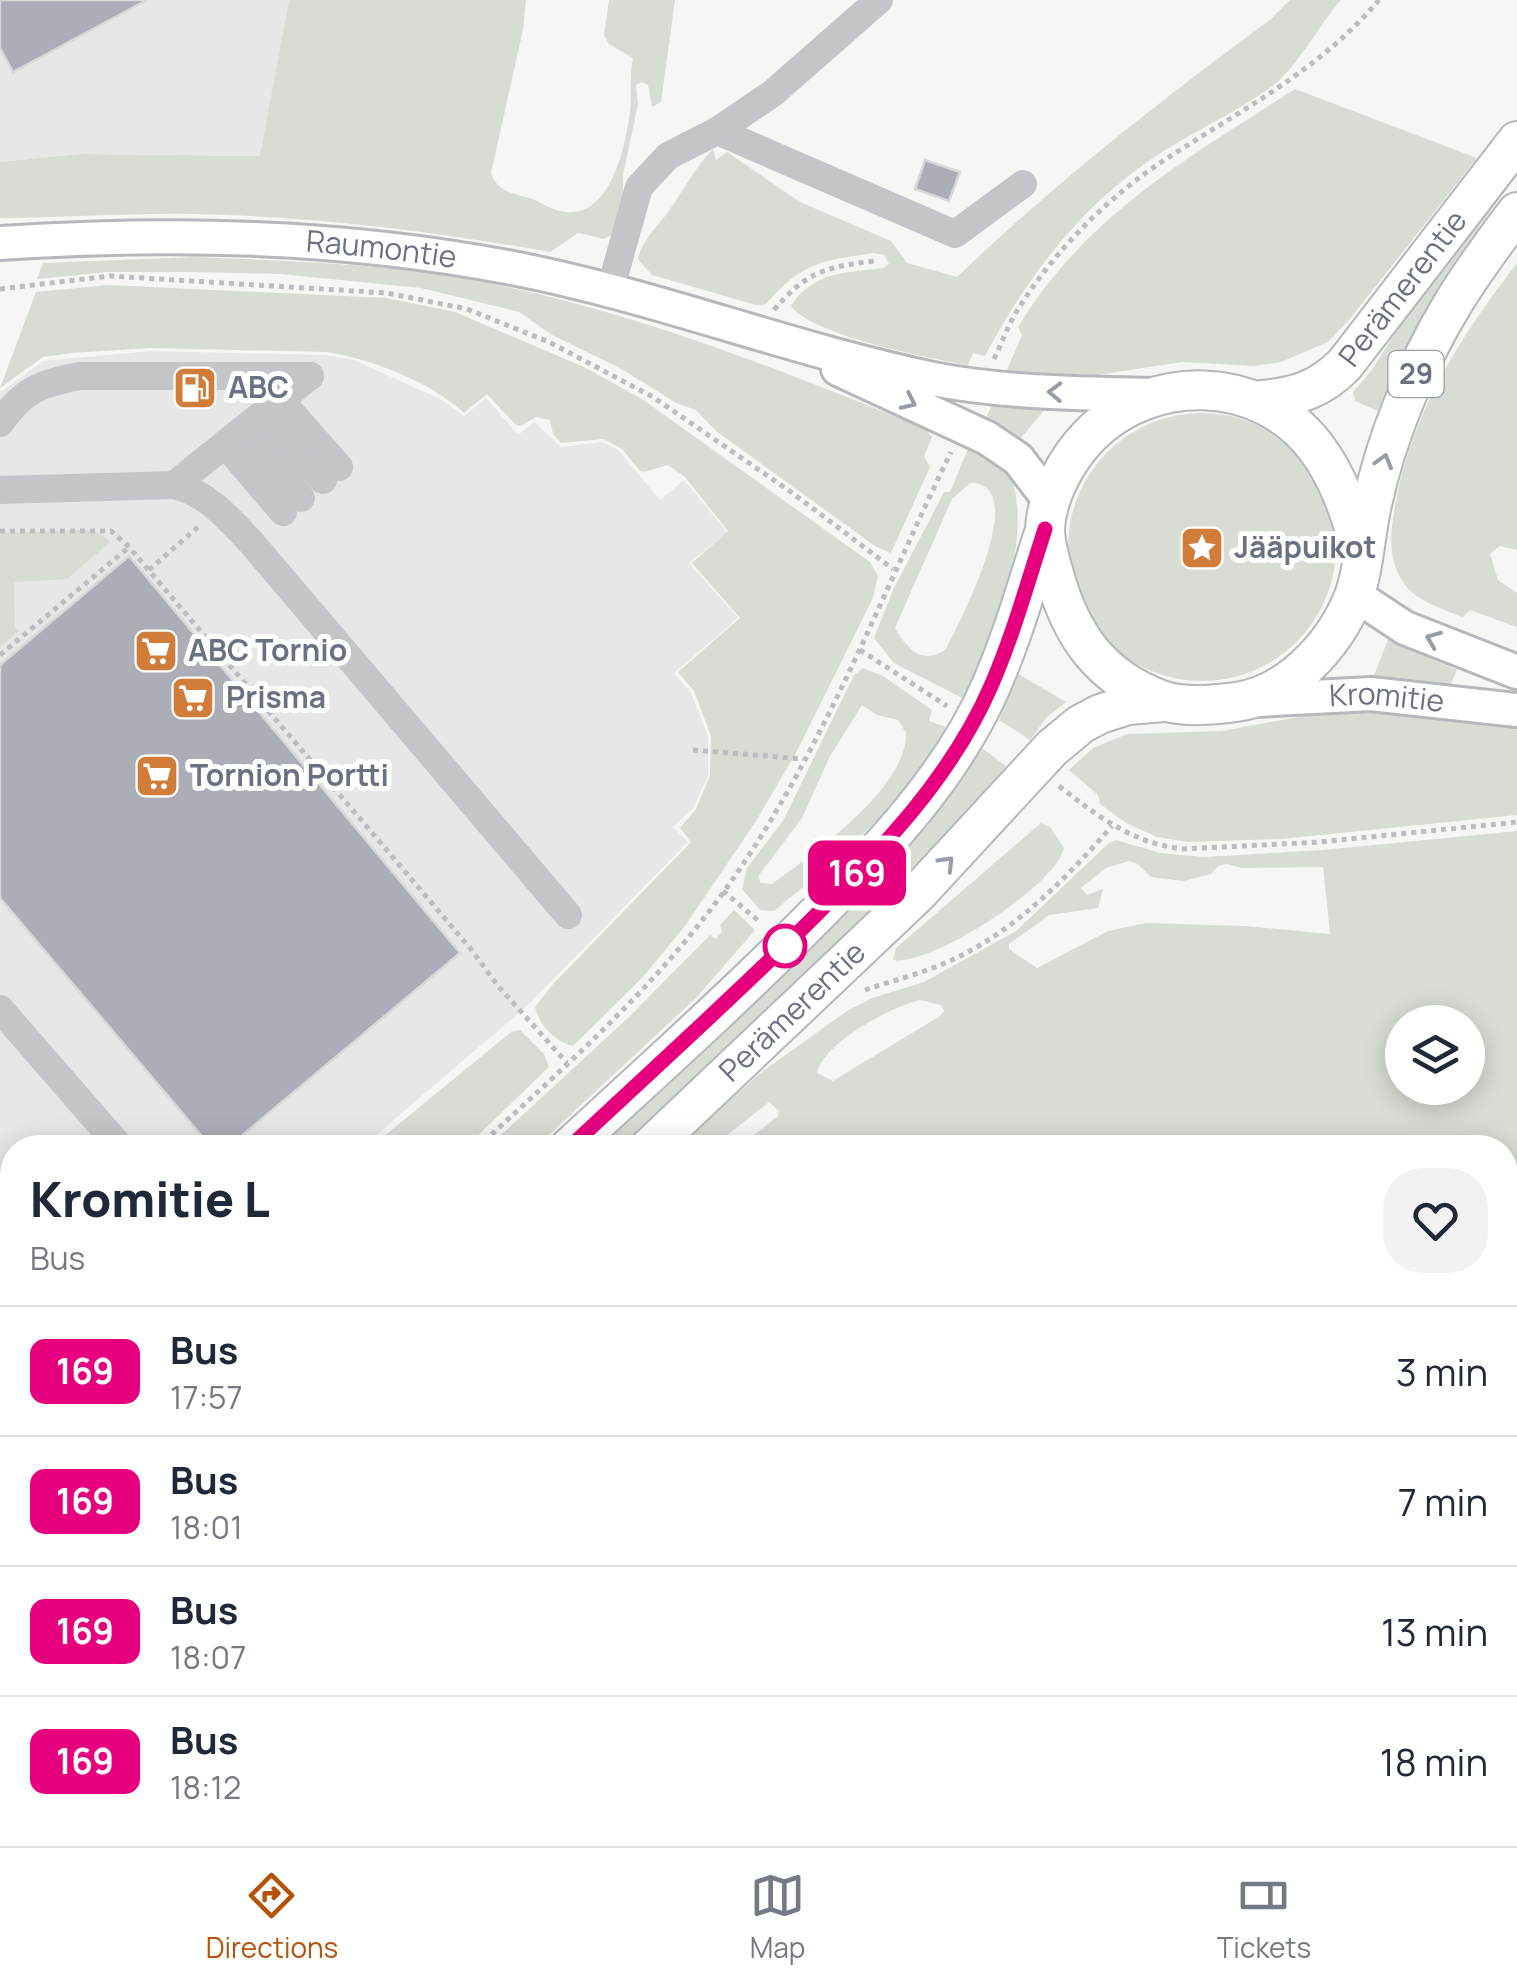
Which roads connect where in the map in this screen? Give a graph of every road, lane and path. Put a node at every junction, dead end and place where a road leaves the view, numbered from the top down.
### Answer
1 (879, 0) edge
2 (1378, 0) edge
3 (717, 131) junction
4 (1517, 142) edge
5 (1022, 184) dead end
6 (1517, 212) edge
7 (0, 243) edge
8 (874, 261) dead end
9 (0, 290) edge
10 (610, 291) junction
11 (756, 332) junction
12 (988, 370) dead end
13 (1152, 395) junction
14 (1262, 400) junction
15 (253, 421) junction
16 (0, 423) edge
17 (956, 440) dead end
18 (174, 485) junction
19 (0, 490) edge
20 (218, 509) junction
21 (1048, 515) junction
22 (0, 530) edge
23 (129, 547) junction
24 (1363, 556) junction
25 (894, 569) junction
26 (149, 570) junction
27 (1354, 594) junction
28 (860, 650) junction
29 (0, 655) edge
30 (1517, 672) edge
31 (1257, 700) junction
32 (1165, 702) junction
33 (954, 710) dead end
34 (1517, 710) edge
35 (693, 750) dead end
36 (803, 759) junction
37 (1054, 782) dead end
38 (1517, 822) edge
39 (1112, 826) junction
40 (723, 891) junction
41 (568, 914) dead end
42 (759, 921) dead end
43 (853, 1000) dead end
44 (0, 1010) edge
45 (10, 1042) edge
46 (567, 1064) junction
47 (107, 1135) edge
48 (491, 1135) edge
49 (583, 1135) edge
50 (662, 1135) edge

1 - 3 street
2 - 12 path
3 - 5 street
3 - 10 street
4 - 14 highway, Perämerentie / 29
24 -> 6 highway, Perämerentie / 29
7 - 10 main road, Raumontie
8 - 11 path
9 - 25 path
10 - 11 main road, Raumontie
13 -> 11 main road, Raumontie
11 -> 21 main road, Raumontie
13 - 14 highway, 29
13 - 21 highway, 29
14 - 24 highway, 29
15 - 15 street
15 - 16 street
15 - 18 street
17 - 25 path
18 - 19 street
18 - 20 street
20 - 26 path
20 - 41 street
21 - 32 highway, 29
21 - 49 highway, Perämerentie / 29
22 - 23 path
23 - 26 path
23 - 29 path
24 - 27 highway, 29
25 - 28 path
26 - 46 path
30 -> 27 main road, Kromitie
27 - 31 highway, 29
28 - 33 path
28 - 36 path
31 - 32 highway, 29
31 - 34 main road, Kromitie
50 -> 32 highway, Perämerentie / 29
35 - 36 path
36 - 40 path
37 - 39 path
38 - 39 path
39 - 43 path
40 - 42 path
40 - 46 path
44 - 45 street
45 - 47 street
46 - 48 path

